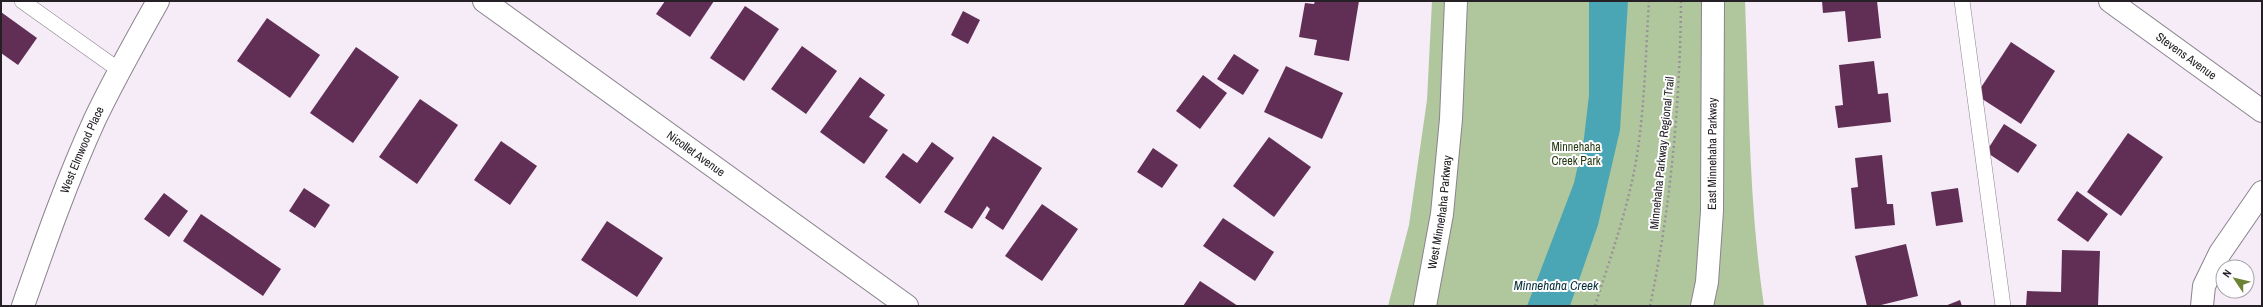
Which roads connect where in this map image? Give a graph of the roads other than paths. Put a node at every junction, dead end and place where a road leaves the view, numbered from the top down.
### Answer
1 (22, 1) edge
2 (158, 1) edge
3 (484, 1) edge
4 (1456, 1) edge
5 (1713, 1) edge
6 (1962, 1) edge
7 (2110, 1) edge
8 (119, 70) junction
9 (2262, 112) edge
10 (2262, 192) edge
11 (23, 306) edge
12 (907, 306) edge
13 (1425, 306) edge
14 (1702, 306) edge
15 (2003, 306) edge
16 (2202, 306) edge

1 - 8 lane
2 - 8 street, West Elmwood Place
3 - 12 street, Nicollet Avenue
4 - 13 street, West Minnehaha Parkway
5 - 14 street, East Minnehaha Parkway
6 - 15 lane
7 - 9 street, Stevens Avenue
8 - 11 street, West Elmwood Place
10 - 16 street

